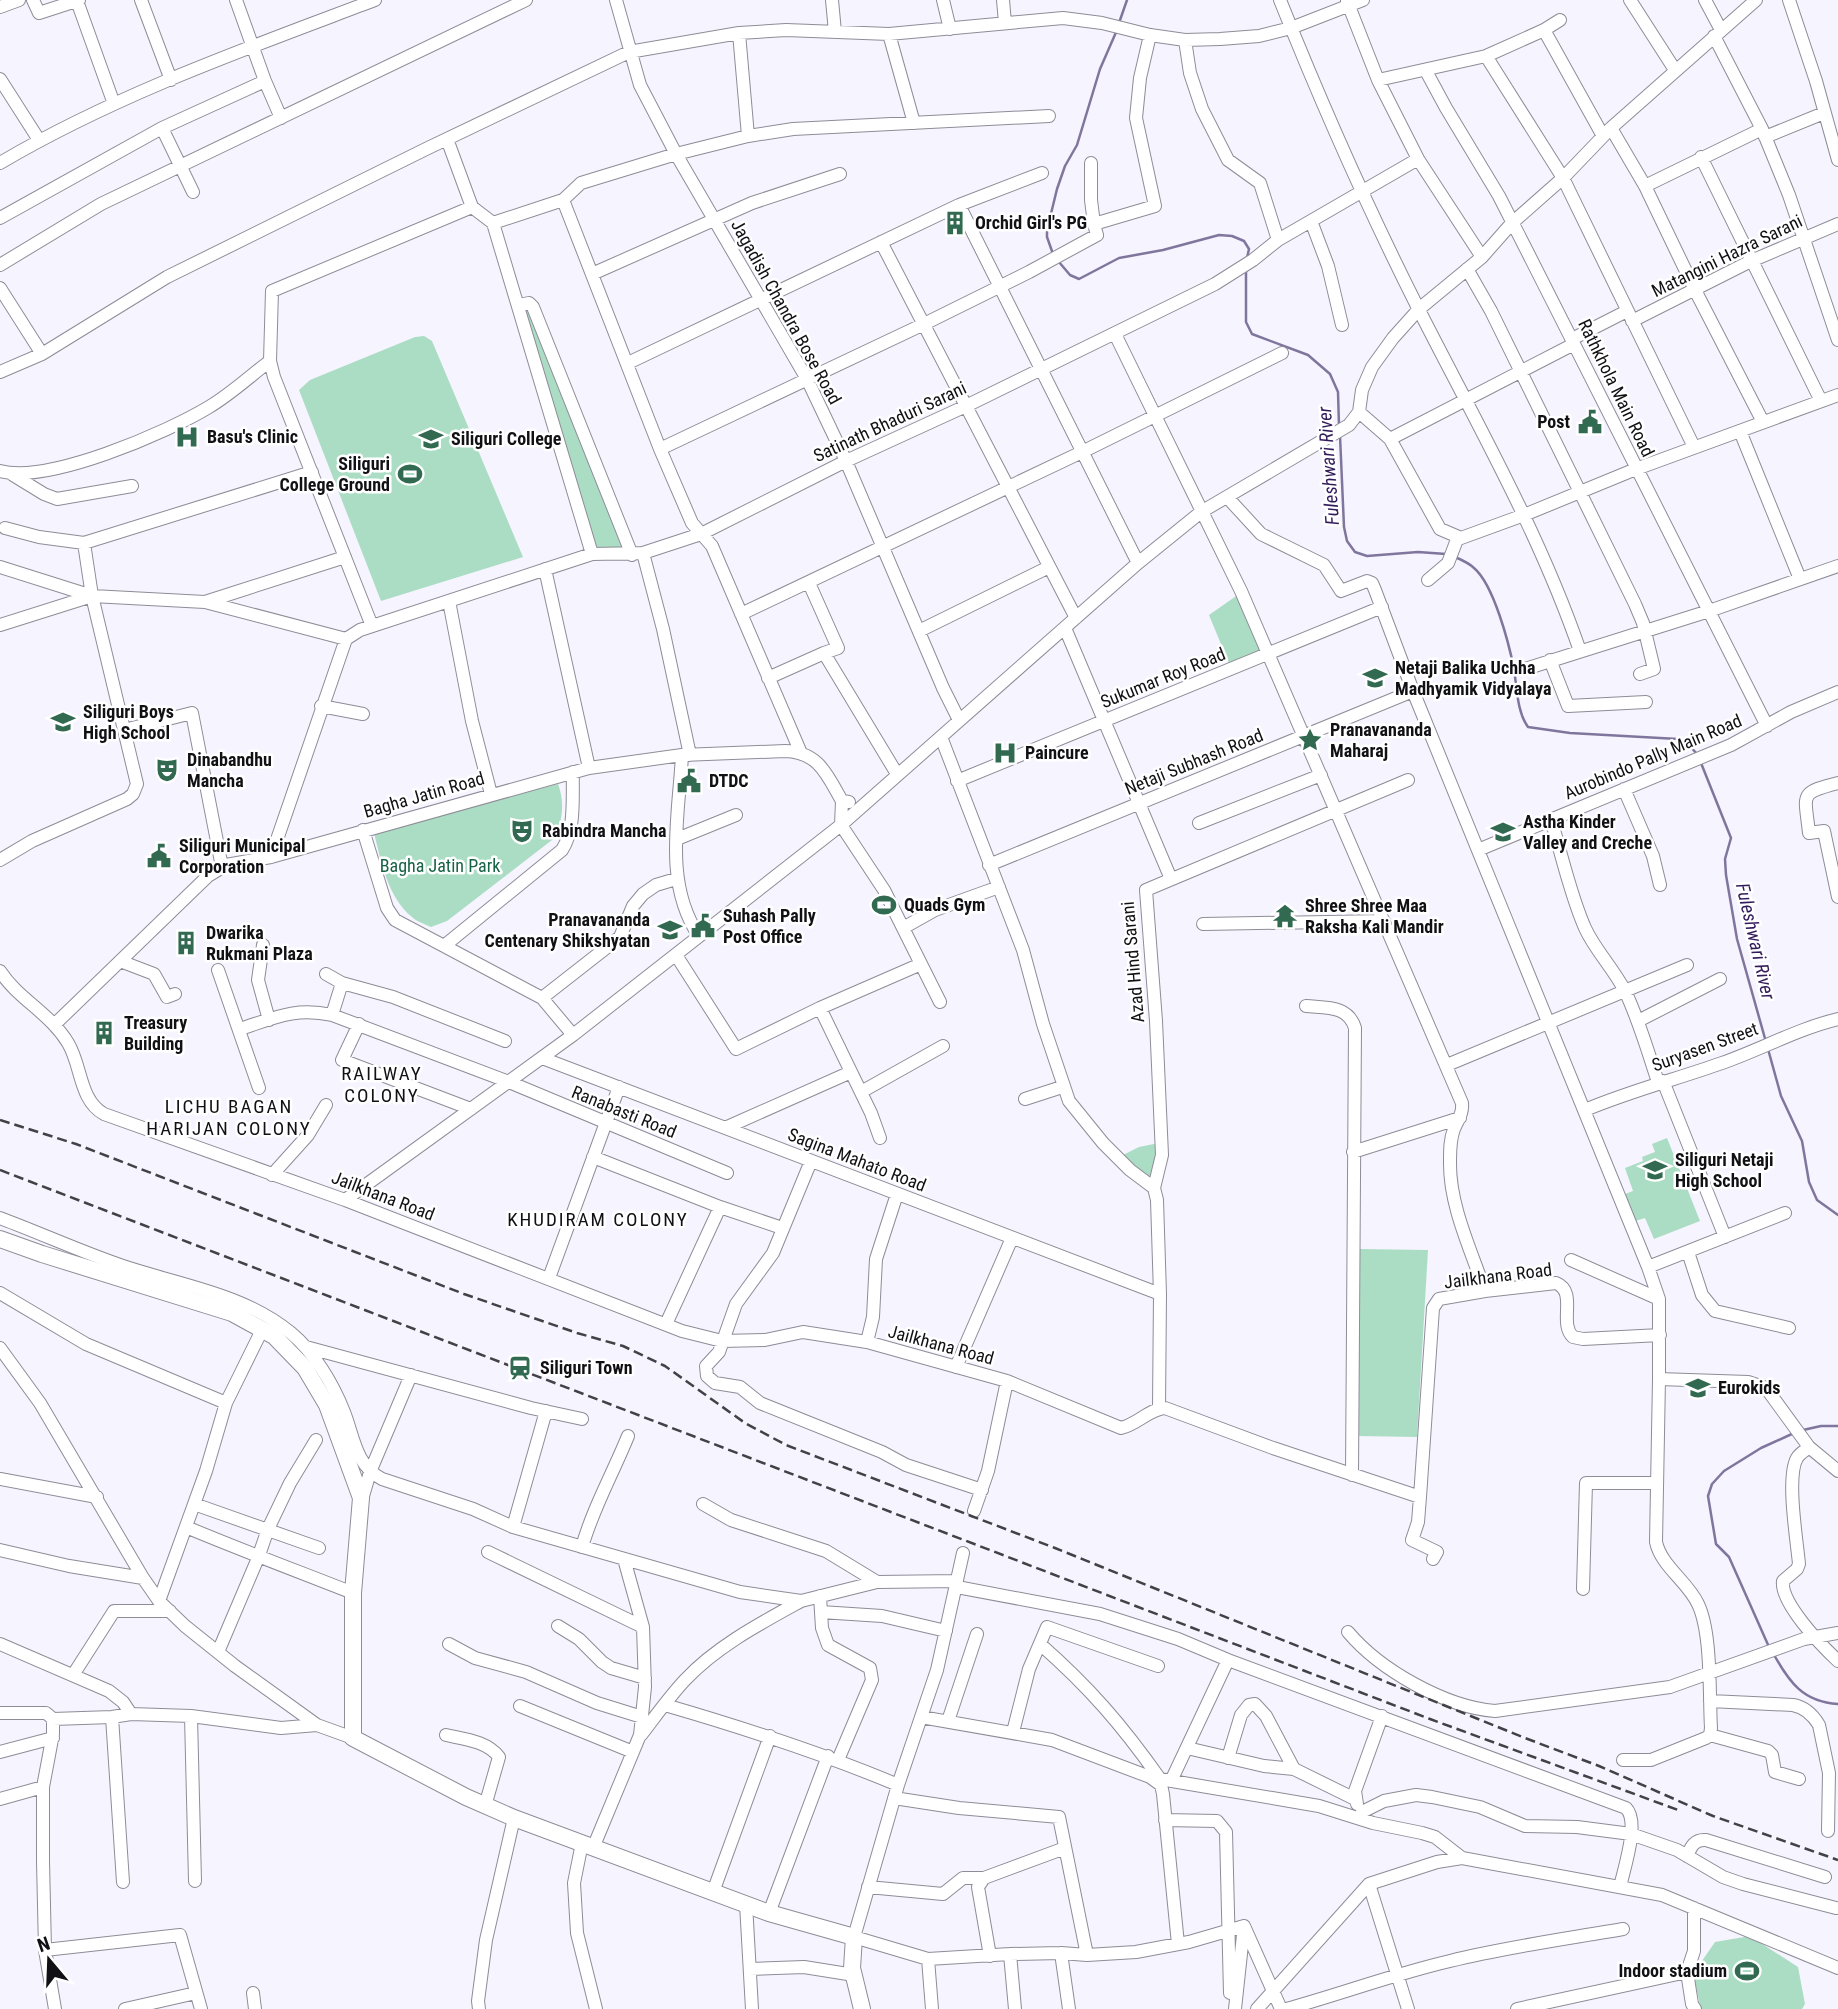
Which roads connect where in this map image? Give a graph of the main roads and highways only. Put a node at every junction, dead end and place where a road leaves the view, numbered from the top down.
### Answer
1 (0, 1238) edge
2 (862, 2009) edge

1 - 2 main road

